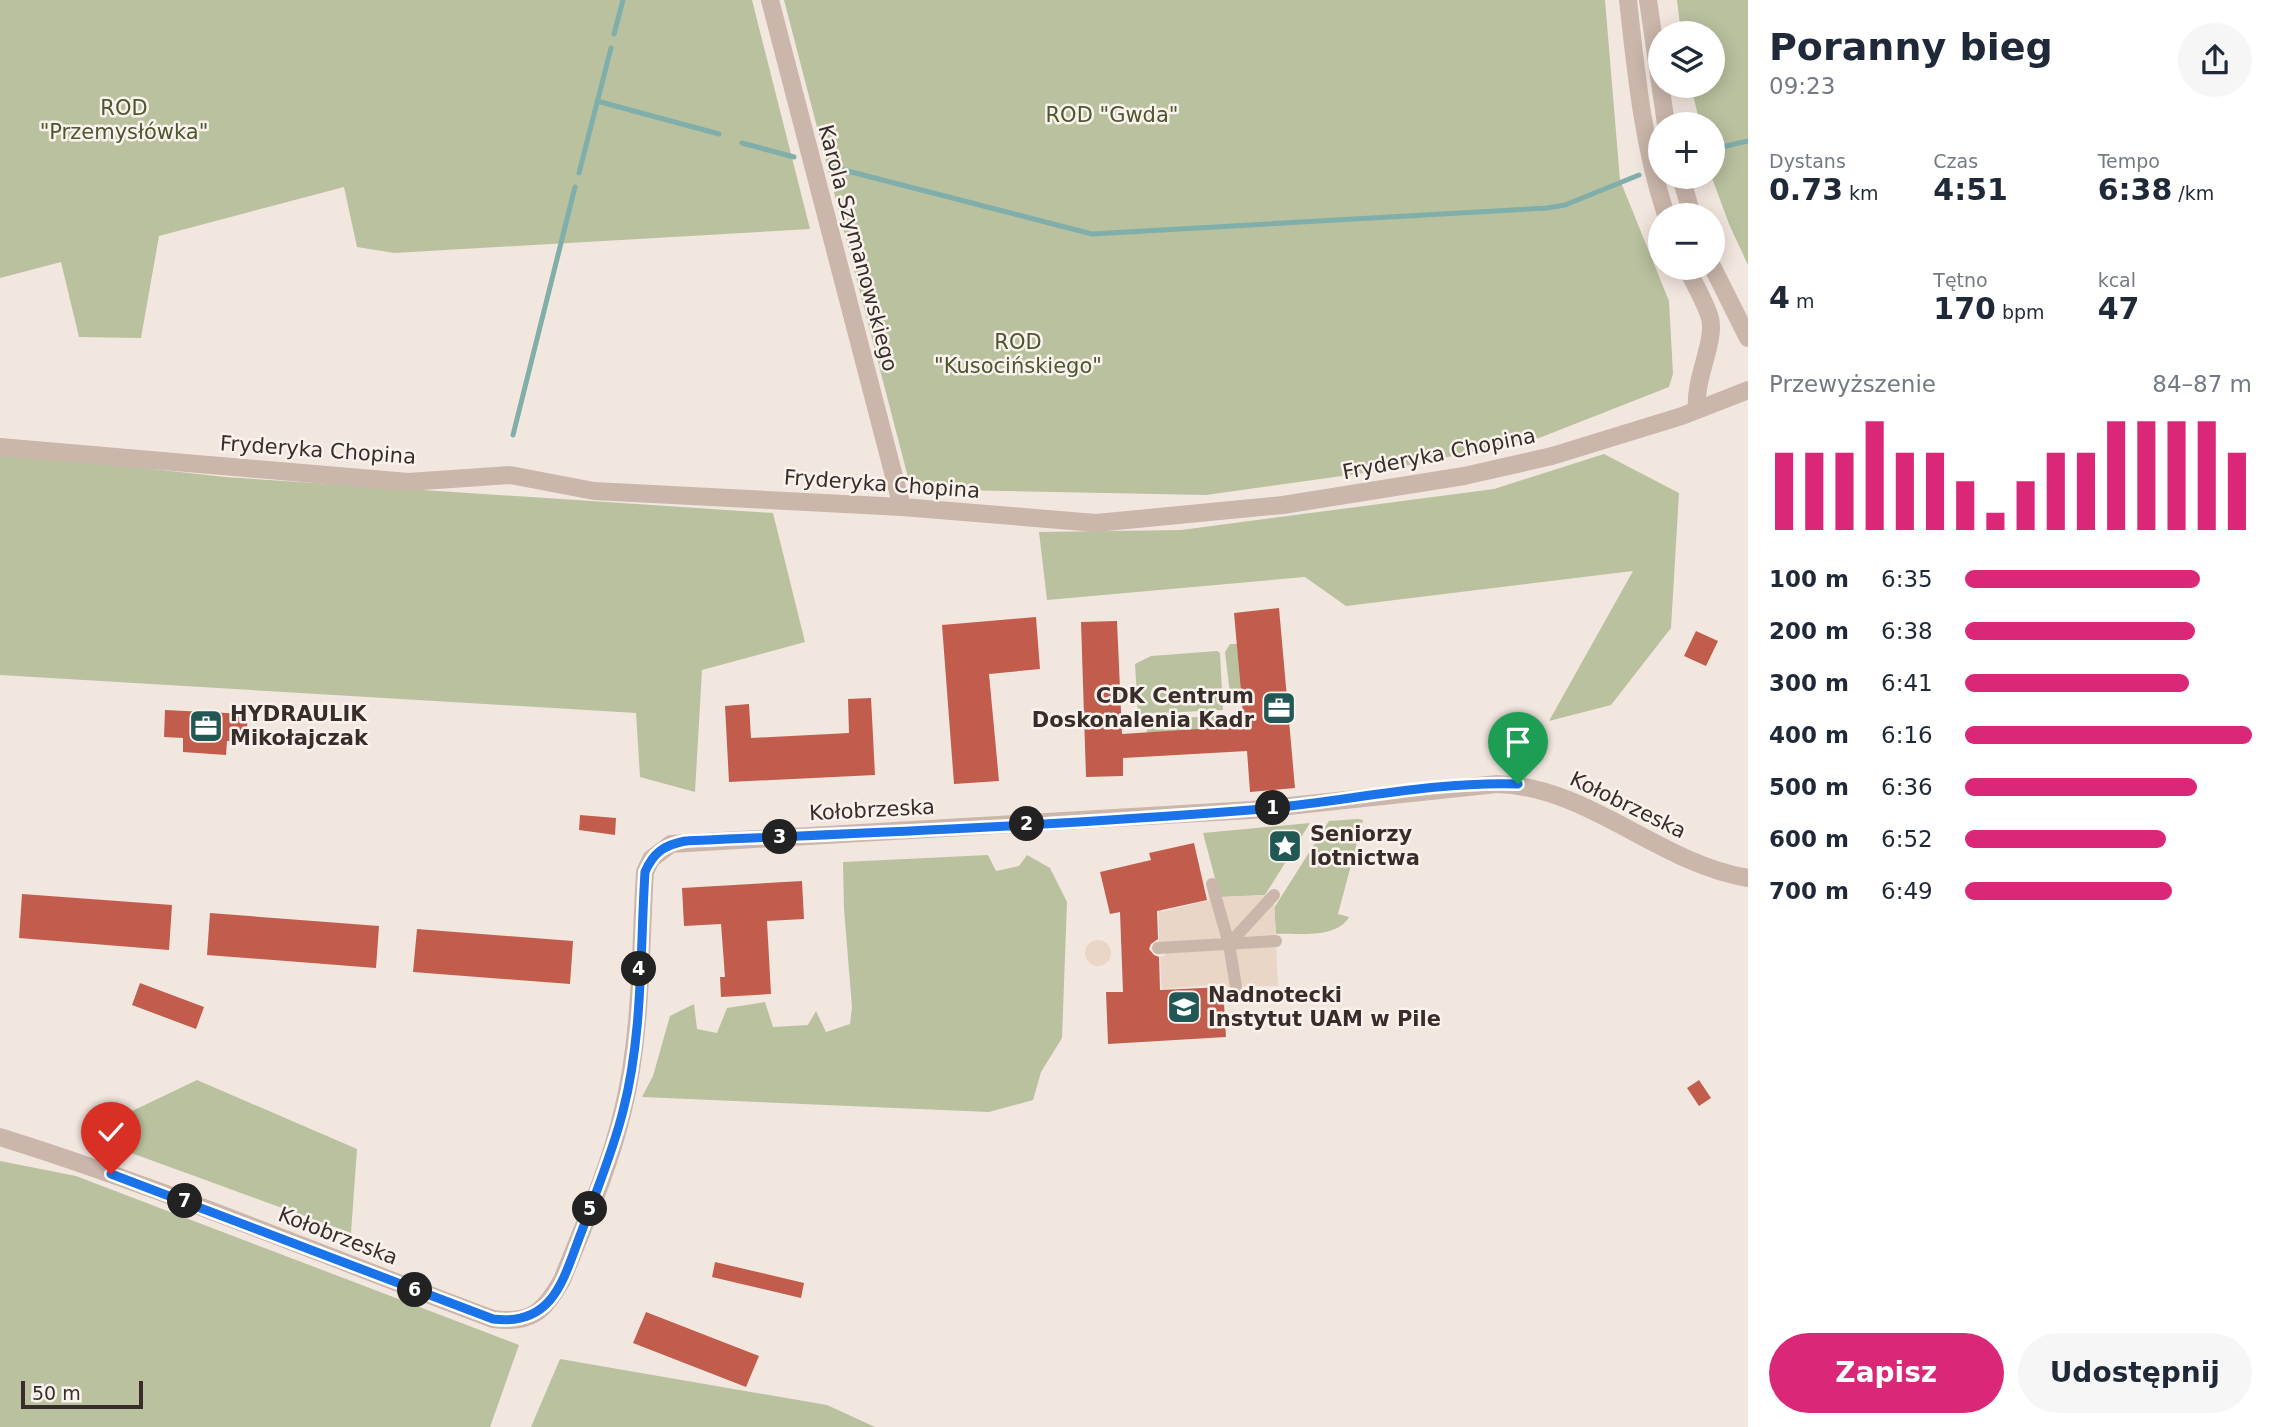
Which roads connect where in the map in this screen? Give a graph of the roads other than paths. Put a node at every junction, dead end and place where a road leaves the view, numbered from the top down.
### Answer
1 (770, 0) edge
2 (1628, 0) edge
3 (1648, 0) edge
4 (1664, 112) edge
5 (1663, 203) edge
6 (1693, 280) edge
7 (1719, 280) edge
8 (1748, 338) edge
9 (1748, 390) edge
10 (1697, 409) junction
11 (0, 447) edge
12 (902, 507) junction
13 (1748, 878) edge
14 (1212, 884) dead end
15 (1274, 894) dead end
16 (1276, 941) dead end
17 (1229, 944) junction
18 (1158, 948) dead end
19 (1236, 987) dead end
20 (0, 1137) edge

1 - 12 street, Karola Szymanowskiego
2 - 5 street
3 - 4 street
6 - 10 street
7 - 8 street
9 - 10 street, Fryderyka Chopina
10 - 12 street, Fryderyka Chopina
11 - 12 street, Fryderyka Chopina
13 - 20 street, Kołobrzeska
14 - 17 street
15 - 17 street
16 - 17 street
17 - 18 street
17 - 19 street

